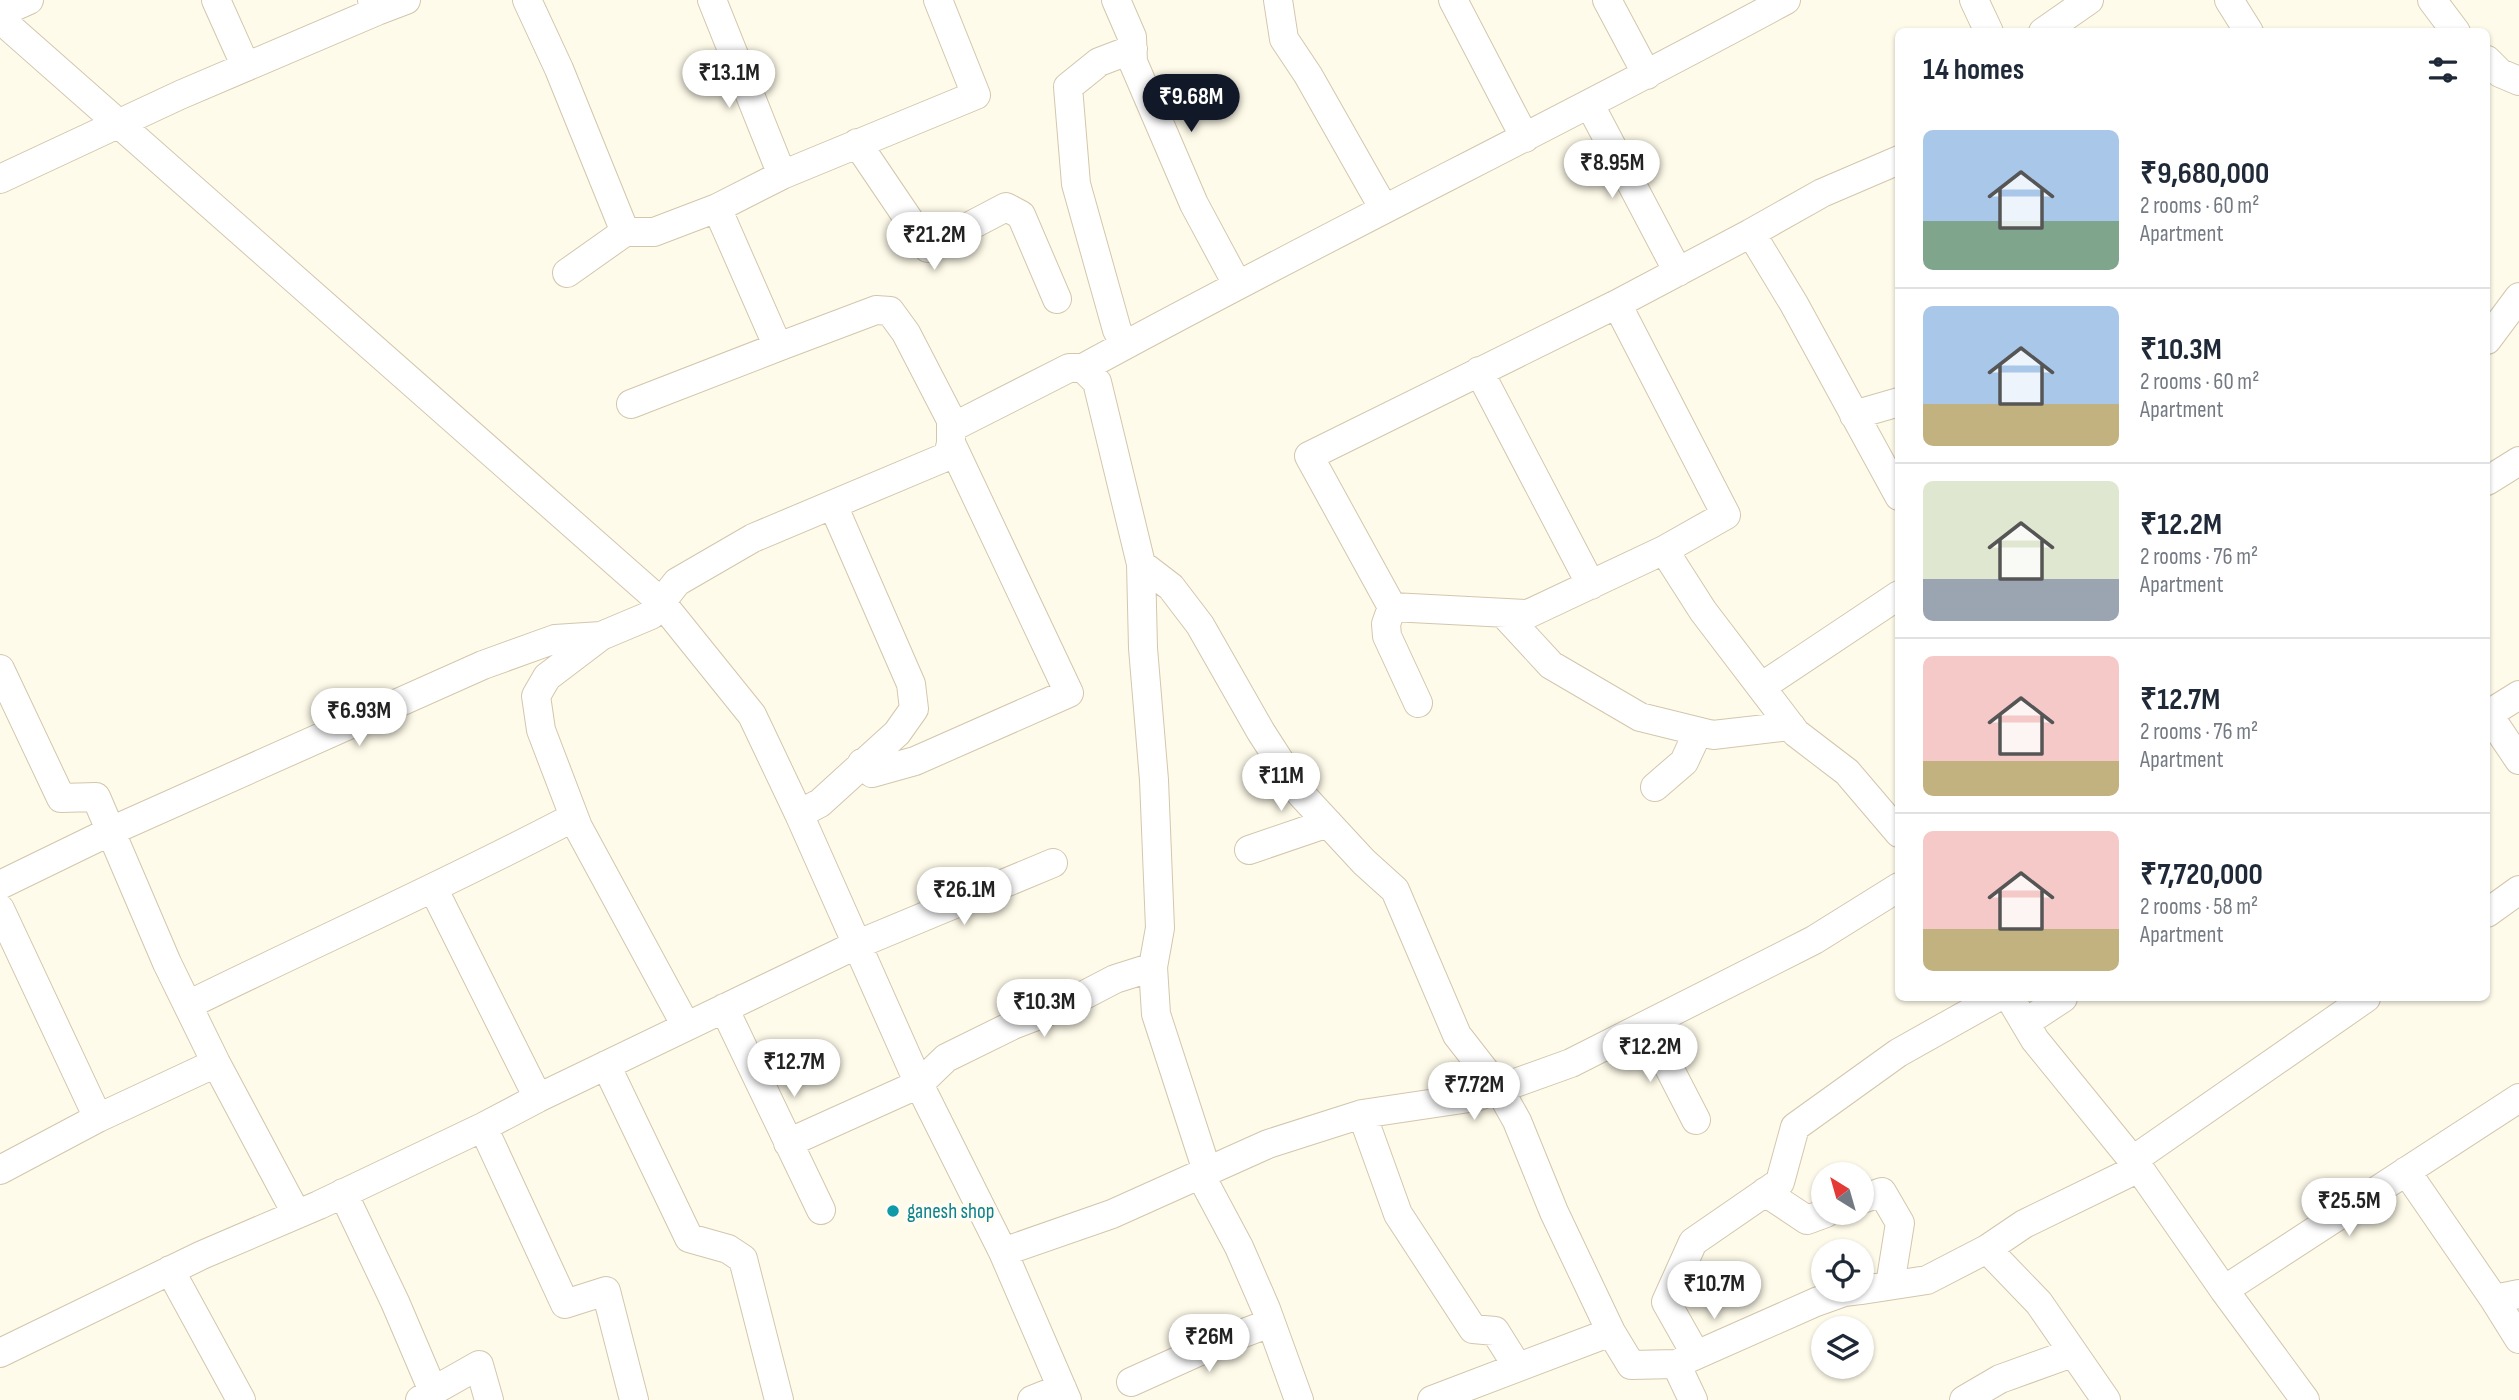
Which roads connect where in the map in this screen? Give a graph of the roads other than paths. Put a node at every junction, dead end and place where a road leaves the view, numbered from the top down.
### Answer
1 (29, 0) edge
2 (216, 0) edge
3 (406, 0) edge
4 (527, 0) edge
5 (712, 0) edge
6 (938, 0) edge
7 (1116, 0) edge
8 (1278, 0) edge
9 (1453, 0) edge
10 (1607, 0) edge
11 (1786, 0) edge
12 (1974, 0) edge
13 (2089, 0) edge
14 (2230, 0) edge
15 (2432, 0) edge
16 (375, 5) edge
17 (0, 13) edge
18 (0, 19) edge
19 (1987, 28) edge
20 (2049, 28) edge
21 (2247, 28) edge
22 (2453, 28) edge
23 (1133, 49) junction
24 (2490, 63) edge
25 (247, 67) junction
26 (1647, 75) junction
27 (2519, 81) edge
28 (1590, 105) junction
29 (119, 124) junction
30 (1525, 138) junction
31 (857, 144) junction
32 (1895, 162) edge
33 (782, 175) junction
34 (0, 179) edge
35 (717, 208) junction
36 (1384, 209) junction
37 (625, 232) junction
38 (1751, 233) junction
39 (567, 272) dead end
40 (1678, 272) junction
41 (1237, 285) junction
42 (2519, 298) edge
43 (1056, 299) dead end
44 (1617, 304) junction
45 (2490, 336) edge
46 (1125, 345) junction
47 (778, 347) junction
48 (1083, 368) junction
49 (1479, 371) junction
50 (1895, 403) edge
51 (631, 404) dead end
52 (1854, 415) junction
53 (951, 436) junction
54 (2519, 461) edge
55 (2490, 479) edge
56 (1895, 489) edge
57 (833, 505) junction
58 (1664, 550) junction
59 (1141, 564) junction
60 (1591, 584) junction
61 (1895, 598) edge
62 (661, 602) junction
63 (1392, 607) junction
64 (1503, 612) junction
65 (601, 636) junction
66 (0, 669) edge
67 (1761, 687) junction
68 (2519, 695) edge
69 (1418, 703) dead end
70 (2490, 714) edge
71 (2490, 718) edge
72 (1791, 726) junction
73 (1698, 732) junction
74 (2519, 760) edge
75 (862, 763) junction
76 (1655, 787) dead end
77 (799, 814) junction
78 (574, 817) junction
79 (1328, 823) junction
80 (1895, 828) edge
81 (111, 831) junction
82 (1249, 850) dead end
83 (1053, 863) dead end
84 (0, 885) edge
85 (433, 888) junction
86 (1895, 889) edge
87 (2519, 890) edge
88 (0, 909) edge
89 (2490, 911) edge
90 (856, 945) junction
91 (1153, 967) junction
92 (1991, 1001) edge
93 (2012, 1001) edge
94 (2058, 1001) edge
95 (2362, 1001) edge
96 (188, 1005) junction
97 (724, 1009) junction
98 (2025, 1023) junction
99 (1647, 1025) junction
100 (686, 1026) junction
101 (216, 1063) junction
102 (606, 1065) junction
103 (919, 1084) junction
104 (1499, 1089) junction
105 (538, 1098) junction
106 (2519, 1098) edge
107 (1362, 1114) junction
108 (98, 1118) junction
109 (1696, 1120) dead end
110 (483, 1127) junction
111 (788, 1143) junction
112 (2136, 1164) junction
113 (0, 1170) edge
114 (2406, 1171) junction
115 (1204, 1173) junction
116 (1765, 1192) junction
117 (343, 1193) junction
118 (1874, 1195) edge
119 (821, 1210) dead end
120 (296, 1213) junction
121 (1811, 1219) edge
122 (1987, 1249) junction
123 (1003, 1252) junction
124 (170, 1270) junction
125 (1890, 1285) junction
126 (1874, 1288) edge
127 (2224, 1290) junction
128 (2506, 1296) edge
129 (1816, 1302) edge
130 (1270, 1323) junction
131 (1611, 1332) junction
132 (2519, 1339) edge
133 (0, 1353) edge
134 (2072, 1353) junction
135 (1686, 1360) junction
136 (1517, 1366) junction
137 (1130, 1382) dead end
138 (1065, 1394) edge
139 (426, 1396) edge
140 (241, 1400) edge
141 (489, 1400) edge
142 (634, 1400) edge
143 (779, 1400) edge
144 (1032, 1400) edge
145 (1300, 1400) edge
146 (1432, 1400) edge
147 (1693, 1400) edge
148 (1964, 1400) edge
149 (2106, 1400) edge
150 (2305, 1400) edge

1 - 17 street
2 - 25 street
3 - 16 street
4 - 37 street
5 - 33 street
6 - 31 street
7 - 23 street
8 - 36 street
9 - 30 street
10 - 26 street
11 - 26 street
12 - 19 street
13 - 20 street
14 - 21 street
15 - 22 street
16 - 25 street
18 - 29 street
23 - 41 street
23 - 46 street
24 - 27 street
25 - 29 street
26 - 28 street
28 - 30 street
28 - 40 street
29 - 34 street
29 - 62 street
30 - 36 street
31 - 33 street
31 - 43 street
32 - 38 street
33 - 35 street
35 - 37 street
35 - 47 street
36 - 41 street
37 - 39 street
38 - 40 street
38 - 52 street
40 - 44 street
41 - 46 street
42 - 45 street
44 - 49 street
44 - 58 street
46 - 48 street
47 - 51 street
47 - 53 street
48 - 53 street
48 - 59 street
49 - 60 street
49 - 63 street
50 - 52 street
52 - 56 street
53 - 57 street
53 - 75 street
54 - 55 street
57 - 62 street
57 - 75 street
58 - 60 street
58 - 67 street
59 - 79 street
59 - 91 street
60 - 64 street
61 - 67 street
62 - 65 street
62 - 77 street
63 - 64 street
63 - 69 street
64 - 73 street
65 - 78 street
65 - 81 street
66 - 81 street
67 - 72 street
68 - 70 street
71 - 74 street
72 - 73 street
72 - 80 street
73 - 76 street
75 - 77 street
77 - 90 street
78 - 85 street
78 - 100 street
79 - 82 street
79 - 104 street
81 - 84 street
81 - 96 street
83 - 90 street
85 - 96 street
85 - 105 street
86 - 99 street
87 - 89 street
88 - 108 street
90 - 97 street
90 - 103 street
91 - 103 street
91 - 115 street
92 - 116 street
93 - 98 street
94 - 98 street
95 - 112 street
96 - 101 street
97 - 100 street
97 - 111 street
98 - 112 street
99 - 104 street
99 - 109 street
100 - 102 street
101 - 108 street
101 - 120 street
102 - 105 street
102 - 143 street
103 - 111 street
103 - 123 street
104 - 107 street
104 - 131 street
105 - 110 street
106 - 114 street
107 - 115 street
107 - 136 street
108 - 113 street
110 - 117 street
110 - 142 street
111 - 119 street
112 - 122 street
112 - 127 street
114 - 127 street
114 - 128 street
115 - 123 street
115 - 130 street
116 - 121 street
116 - 135 street
117 - 120 street
117 - 139 street
118 - 125 street
120 - 124 street
122 - 125 street
122 - 134 street
123 - 138 street
124 - 133 street
124 - 140 street
125 - 126 street
127 - 150 street
128 - 132 street
129 - 135 street
130 - 137 street
130 - 145 street
131 - 135 street
131 - 136 street
134 - 148 street
134 - 149 street
135 - 147 street
136 - 146 street
138 - 144 street
139 - 141 street

